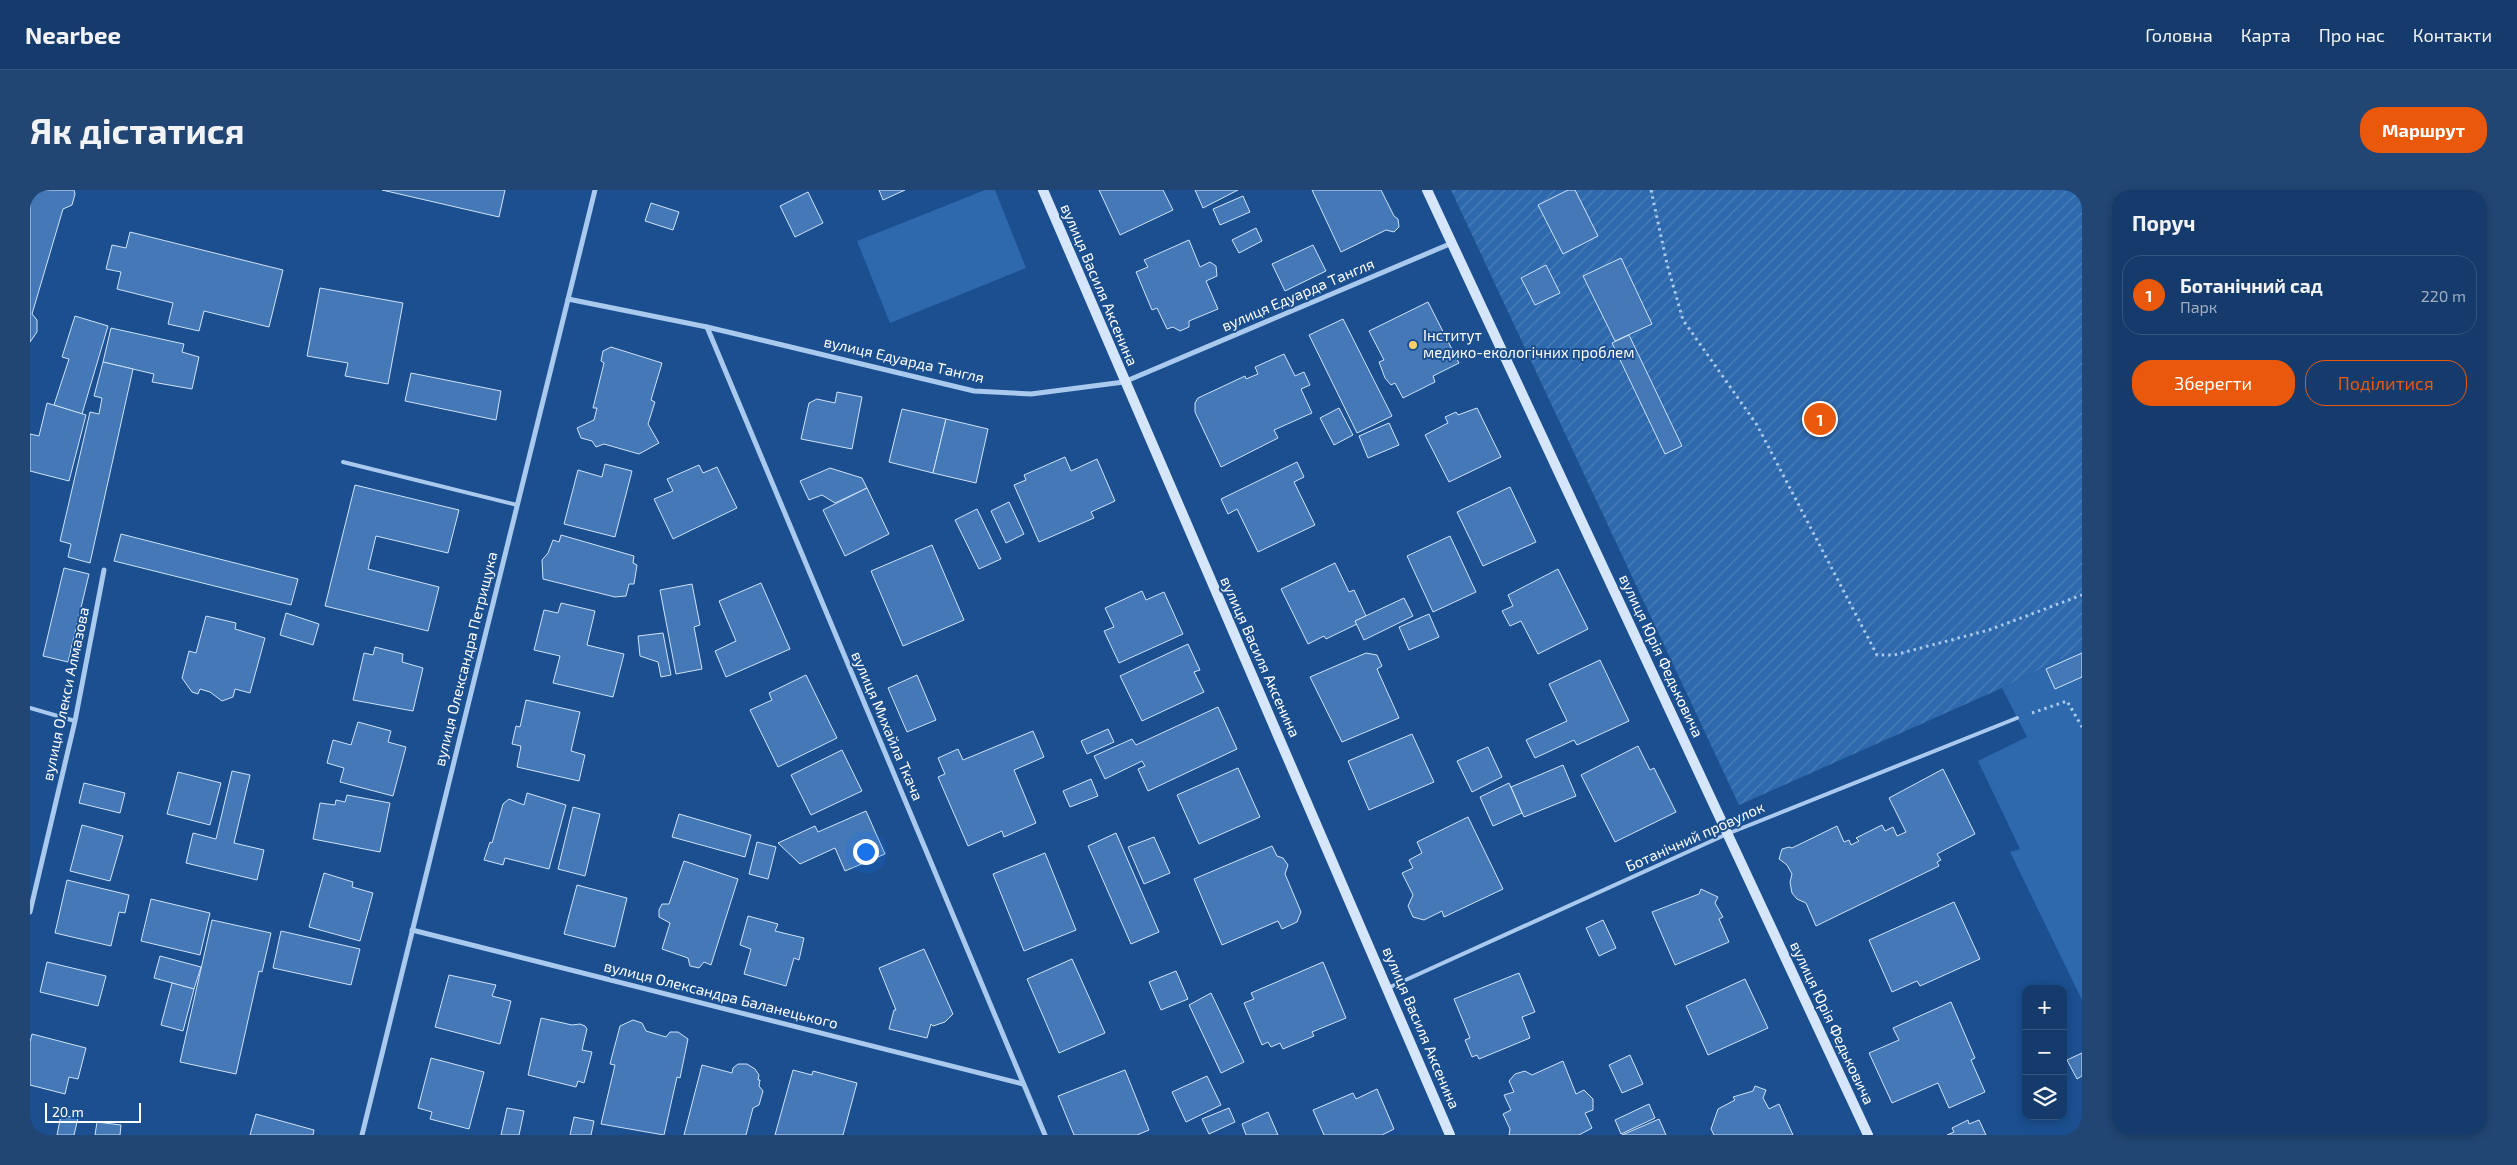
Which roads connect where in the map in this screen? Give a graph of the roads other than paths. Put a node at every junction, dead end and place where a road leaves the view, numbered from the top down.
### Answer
1 (595, 190) edge
2 (1043, 190) edge
3 (1427, 190) edge
4 (1452, 243) junction
5 (568, 298) junction
6 (707, 327) junction
7 (1124, 382) junction
8 (342, 462) dead end
9 (517, 505) junction
10 (104, 570) dead end
11 (30, 708) edge
12 (2017, 718) road end
13 (74, 721) junction
14 (1727, 834) junction
15 (30, 912) edge
16 (412, 930) junction
17 (1387, 988) junction
18 (1023, 1084) junction
19 (362, 1135) edge
20 (1045, 1135) edge
21 (1450, 1135) edge
22 (1868, 1135) edge

1 - 5 street, вулиця Олександра Петрищука
2 - 7 street, вулиця Василя Аксенина
3 - 4 street, вулиця Юрія Федьковича
4 - 7 street, вулиця Едуарда Тангля
4 - 14 street, вулиця Юрія Федьковича
5 - 6 street, вулиця Едуарда Тангля
5 - 9 street, вулиця Олександра Петрищука
6 - 7 street, вулиця Едуарда Тангля
6 - 18 street, вулиця Михайла Ткача
7 - 17 street, вулиця Василя Аксенина
8 - 9 lane
9 - 16 street, вулиця Олександра Петрищука
10 - 13 street, вулиця Олекси Алмазова
11 - 13 lane
12 - 14 lane, Ботанічний провулок
13 - 15 street, вулиця Олекси Алмазова
14 - 17 lane, Ботанічний провулок
14 - 22 street, вулиця Юрія Федьковича
16 - 18 street, вулиця Олександра Баланецького
16 - 19 street, вулиця Олександра Петрищука
17 - 21 street, вулиця Василя Аксенина
18 - 20 street, вулиця Михайла Ткача

